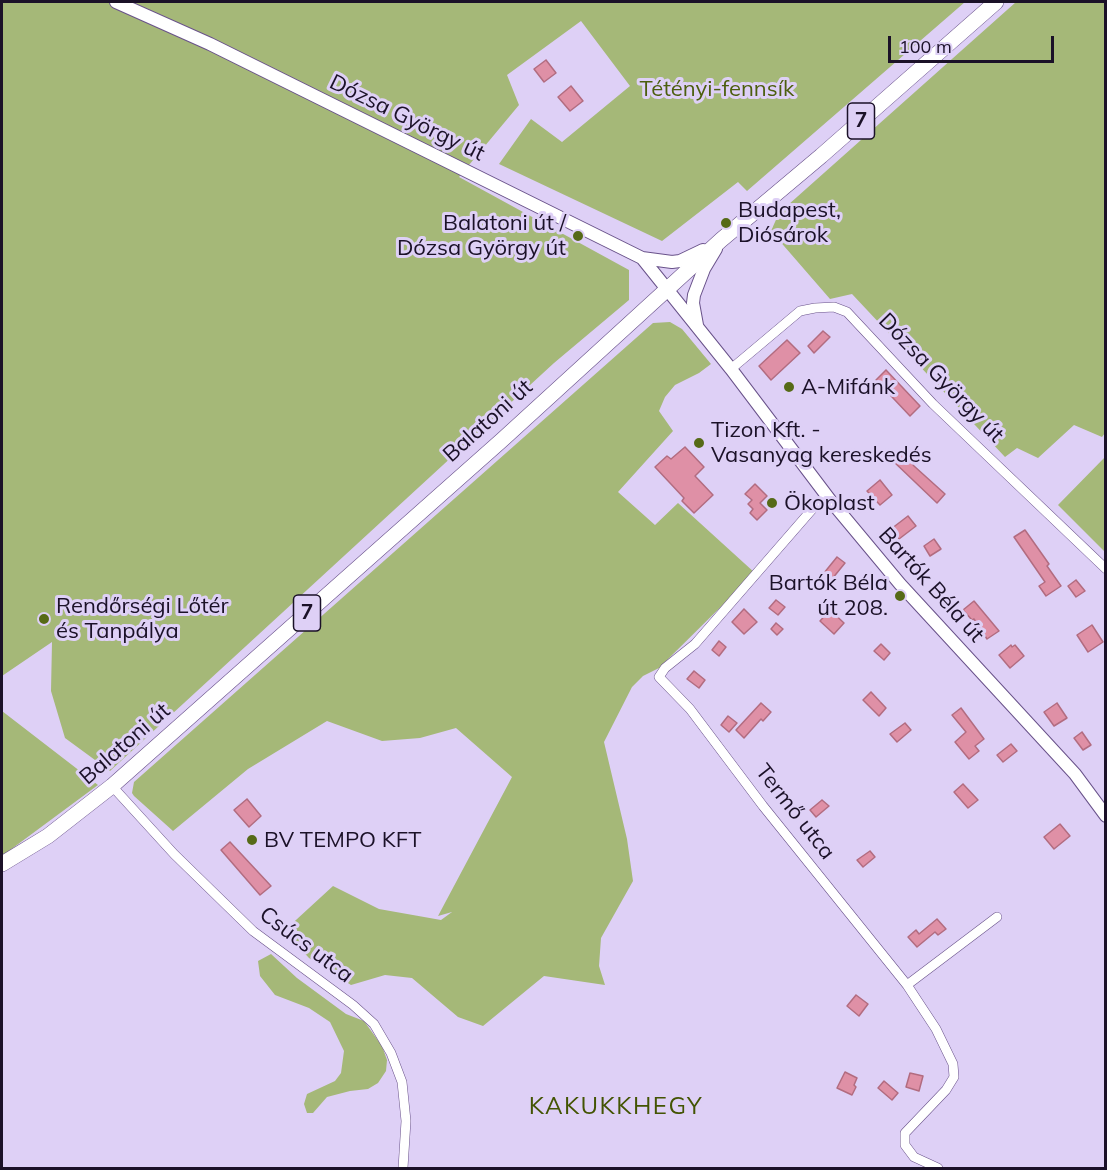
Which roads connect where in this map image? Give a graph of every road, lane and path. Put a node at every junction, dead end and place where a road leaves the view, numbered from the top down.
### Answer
1 (116, 2) edge
2 (996, 2) edge
3 (721, 240) junction
4 (642, 258) junction
5 (667, 290) junction
6 (697, 327) junction
7 (731, 369) junction
8 (830, 500) junction
9 (1106, 569) edge
10 (112, 786) junction
11 (1106, 816) edge
12 (2, 864) edge
13 (997, 916) dead end
14 (907, 985) junction
15 (403, 1168) edge
16 (938, 1168) edge

1 - 4 street, Dózsa György út
2 - 3 main road, Balatoni út / 7
3 - 4 street
3 - 5 main road, Balatoni út / 7
3 - 6 street
4 - 5 street, Dózsa György út
5 - 6 street, Bartók Béla út
5 - 10 main road, Balatoni út / 7
6 - 7 street, Bartók Béla út
7 - 8 street, Bartók Béla út
7 - 9 street, Dózsa György út
8 - 11 street, Bartók Béla út
8 - 14 street, Termő utca
10 - 12 main road, Balatoni út / 7
10 - 15 street, Csúcs utca
13 - 14 street
14 - 16 street, Termő utca

